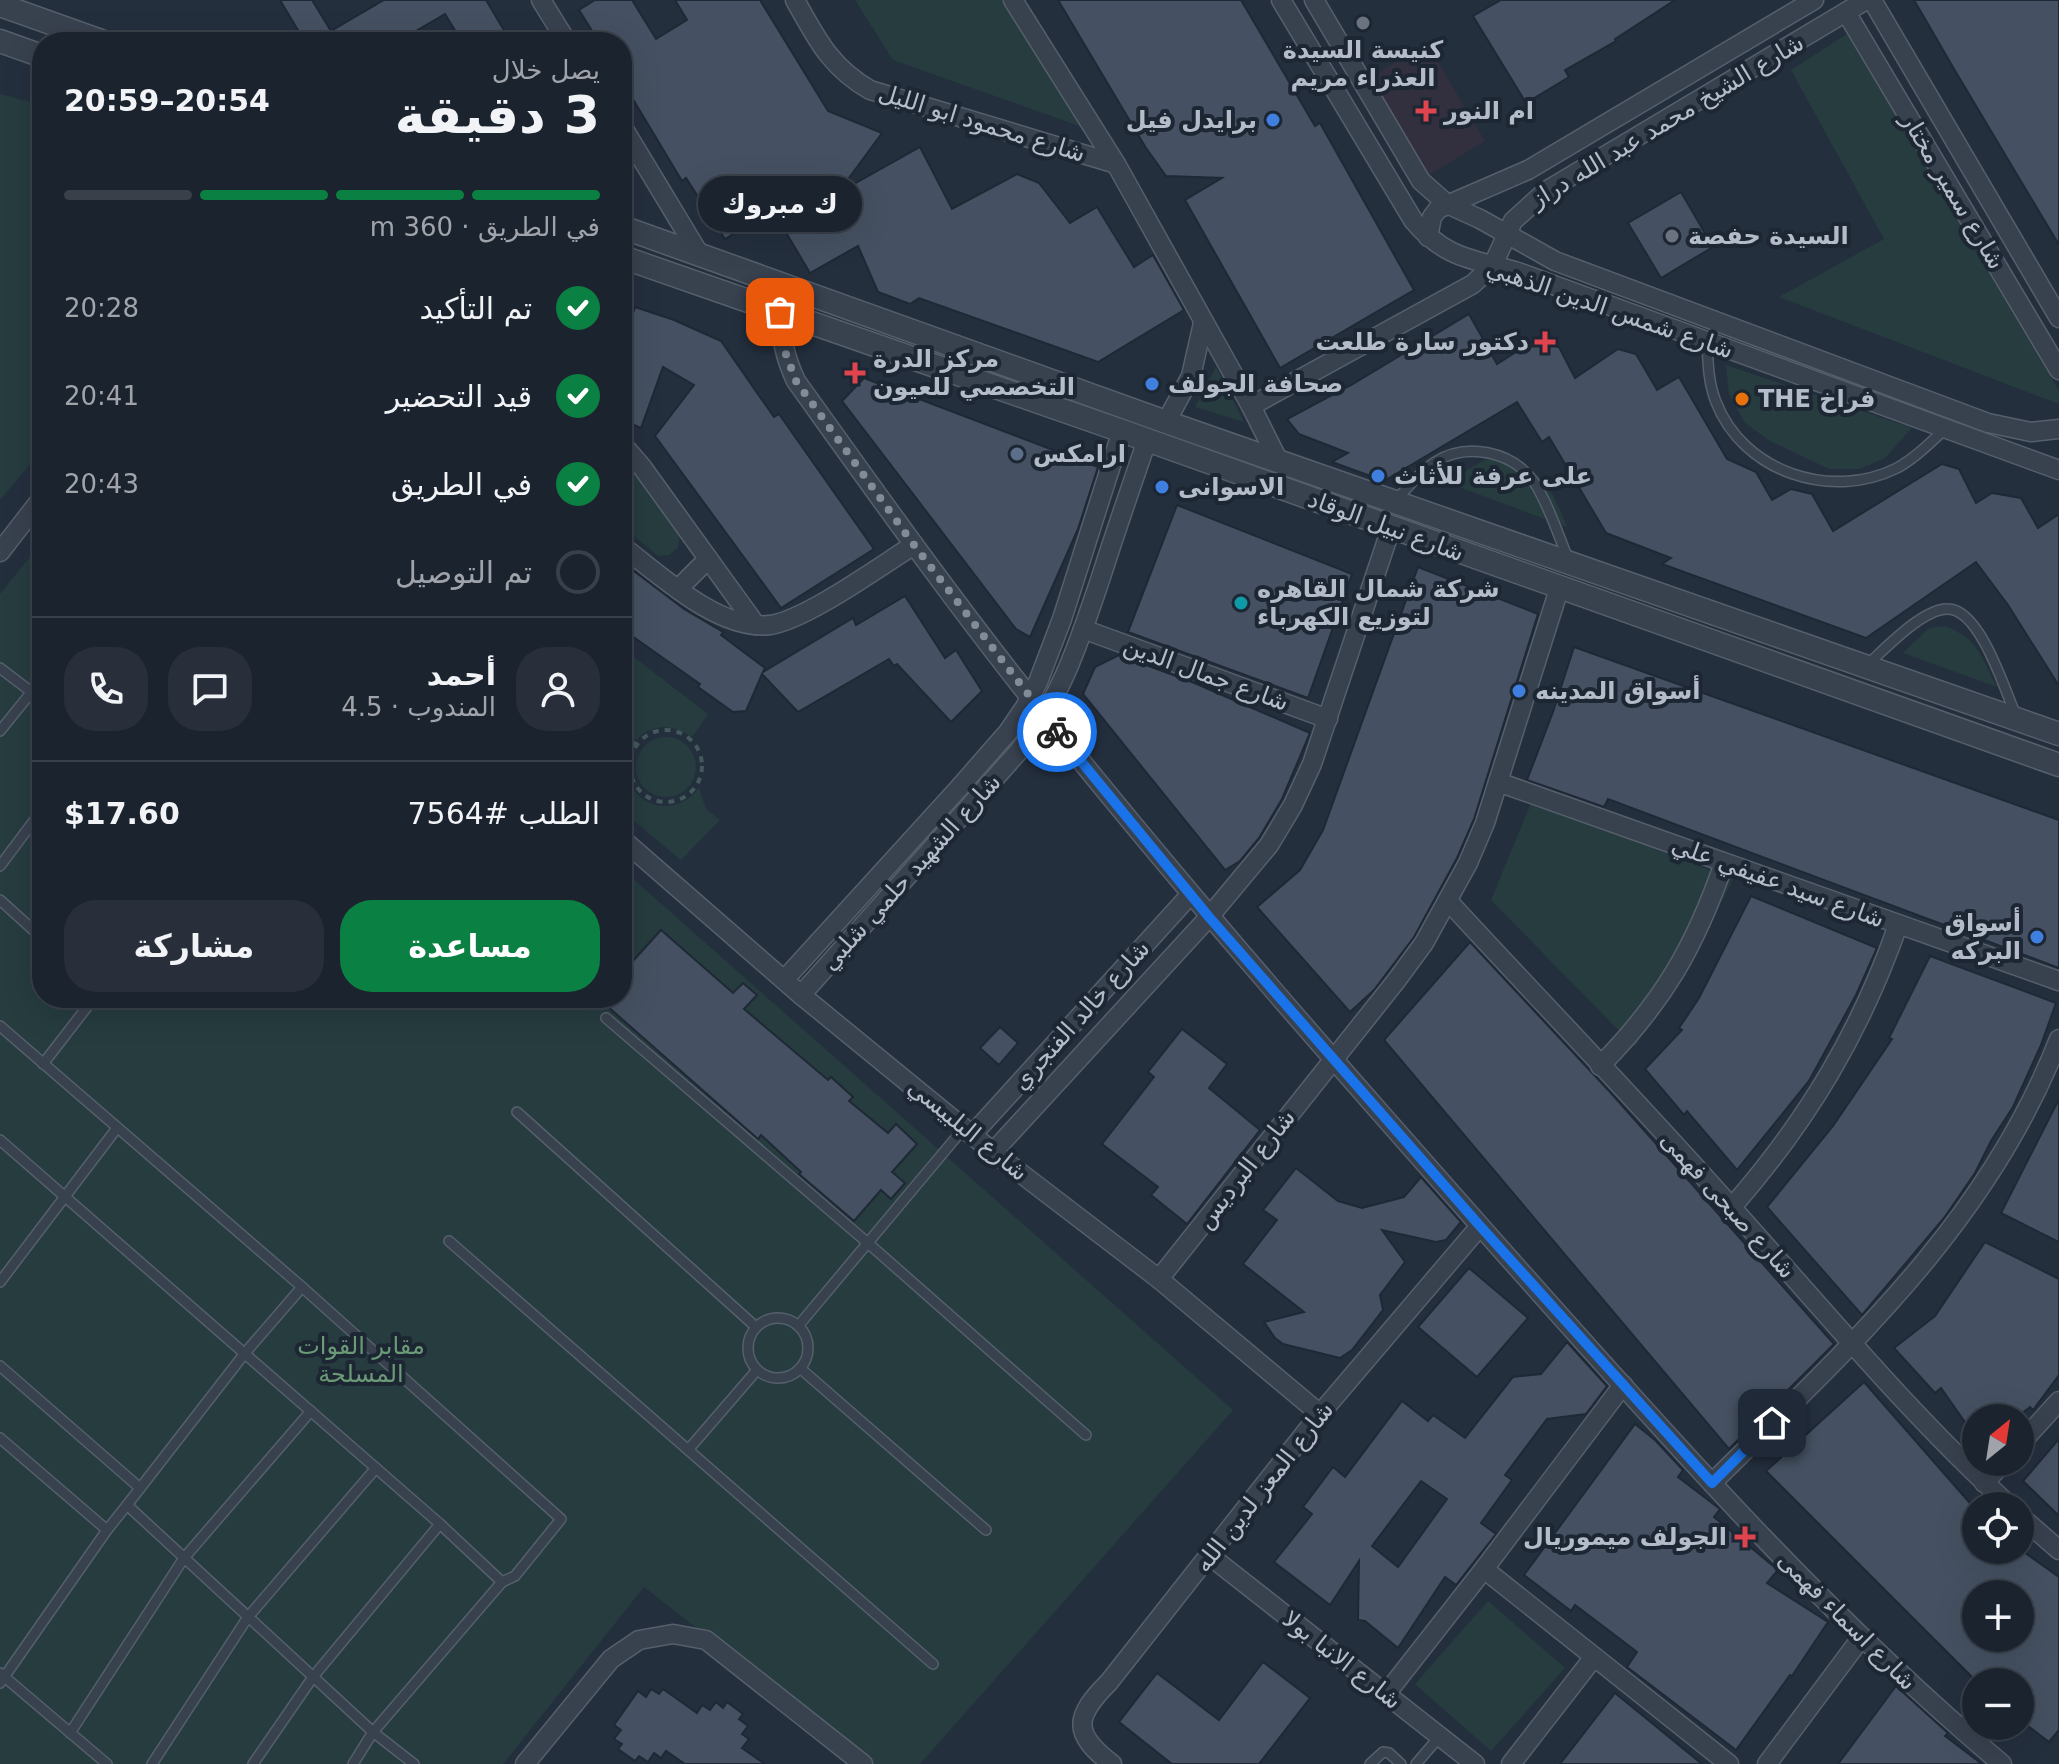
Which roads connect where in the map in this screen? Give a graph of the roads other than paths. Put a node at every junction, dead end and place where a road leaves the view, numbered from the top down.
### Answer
1 (541, 0) edge
2 (795, 0) edge
3 (1013, 0) edge
4 (1281, 0) edge
5 (1314, 0) edge
6 (1814, 0) edge
7 (1866, 0) edge
8 (1872, 0) edge
9 (1846, 12) junction
10 (2, 14) edge
11 (68, 32) edge
12 (561, 32) edge
13 (0, 41) edge
14 (32, 52) edge
15 (632, 143) edge
16 (1116, 164) junction
17 (1447, 204) junction
18 (632, 231) edge
19 (1506, 234) junction
20 (1428, 237) junction
21 (701, 257) junction
22 (632, 260) edge
23 (1493, 265) junction
24 (780, 312) junction
25 (2059, 318) edge
26 (1203, 323) junction
27 (1707, 341) junction
28 (2059, 370) edge
29 (1251, 406) junction
30 (1166, 422) junction
31 (1988, 423) junction
32 (1945, 429) junction
33 (2059, 429) edge
34 (1122, 431) junction
35 (1147, 440) junction
36 (1980, 442) junction
37 (632, 456) edge
38 (1279, 462) junction
39 (2059, 470) edge
40 (1395, 502) junction
41 (32, 511) edge
42 (1391, 528) junction
43 (914, 545) junction
44 (0, 552) edge
45 (632, 554) edge
46 (708, 559) junction
47 (1570, 564) junction
48 (678, 589) junction
49 (1559, 589) junction
50 (1747, 624) junction
51 (756, 625) junction
52 (1083, 629) junction
53 (1736, 650) junction
54 (1867, 665) junction
55 (0, 668) edge
56 (32, 691) joint
57 (1030, 698) junction
58 (1044, 716) junction
59 (1328, 719) junction
60 (2017, 719) junction
61 (0, 731) edge
62 (2059, 734) edge
63 (2059, 765) edge
64 (1498, 782) junction
65 (32, 823) edge
66 (632, 848) edge
67 (1724, 863) junction
68 (0, 866) edge
69 (1190, 895) junction
70 (0, 900) edge
71 (1449, 902) junction
72 (1209, 917) junction
73 (1898, 925) junction
74 (32, 929) edge
75 (784, 980) junction
76 (2059, 981) edge
77 (801, 995) junction
78 (86, 1008) edge
79 (606, 1018) dead end
80 (0, 1026) edge
81 (2059, 1039) edge
82 (1333, 1058) junction
83 (43, 1064) junction
84 (1600, 1066) junction
85 (517, 1112) dead end
86 (117, 1128) junction
87 (968, 1131) junction
88 (0, 1140) edge
89 (993, 1152) junction
90 (65, 1196) junction
91 (1732, 1207) junction
92 (1480, 1226) junction
93 (449, 1241) dead end
94 (869, 1244) junction
95 (1159, 1279) junction
96 (0, 1282) edge
97 (302, 1287) junction
98 (799, 1325) junction
99 (756, 1327) junction
100 (1852, 1344) junction
101 (245, 1353) junction
102 (0, 1366) edge
103 (801, 1369) junction
104 (757, 1370) junction
105 (1623, 1385) junction
106 (2059, 1401) edge
107 (311, 1411) junction
108 (1320, 1414) junction
109 (2034, 1429) edge
110 (1086, 1435) dead end
111 (0, 1438) edge
112 (688, 1450) junction
113 (376, 1468) junction
114 (1991, 1476) edge
115 (1712, 1483) junction
116 (1984, 1483) junction
117 (140, 1488) junction
118 (1994, 1492) edge
119 (127, 1505) junction
120 (440, 1524) junction
121 (2034, 1528) edge
122 (107, 1530) junction
123 (986, 1530) dead end
124 (2059, 1550) edge
125 (1210, 1556) junction
126 (184, 1558) junction
127 (1484, 1569) junction
128 (502, 1582) junction
129 (248, 1617) junction
130 (1861, 1638) junction
131 (1594, 1657) junction
132 (933, 1664) dead end
133 (313, 1677) junction
134 (1, 1678) edge
135 (1386, 1694) junction
136 (373, 1732) junction
137 (70, 1733) junction
138 (1440, 1736) junction
139 (1106, 1760) edge
140 (107, 1764) edge
141 (152, 1764) edge
142 (253, 1764) edge
143 (353, 1764) edge
144 (414, 1764) edge
145 (525, 1764) edge
146 (863, 1764) edge
147 (1370, 1764) edge
148 (1401, 1764) edge
149 (1416, 1764) edge
150 (1475, 1764) edge
151 (1511, 1764) edge
152 (1729, 1764) edge
153 (1767, 1764) edge
154 (2002, 1764) edge

1 - 12 street
2 - 16 street, شارع محمود ابو الليل
3 - 16 street
4 - 20 street, شارع شمس الدين الذهبي
5 - 17 street, شارع شمس الدين الذهبي
6 - 17 street, شارع الشيخ محمد عبد الله دراز
7 - 9 street, شارع الشيخ محمد عبد الله دراز
8 - 25 street, شارع سمير مختار
9 - 19 street, شارع الشيخ محمد عبد الله دراز
9 - 28 street, شارع سمير مختار
10 - 11 street
13 - 14 street
15 - 21 street
16 - 26 street
17 - 19 street, شارع شمس الدين الذهبي
17 - 20 street
18 - 21 street, شارع نبيل الوقاد
19 - 23 street, شارع الشيخ محمد عبد الله دراز
19 - 31 street, شارع شمس الدين الذهبي
20 - 23 street, شارع شمس الدين الذهبي
21 - 30 street, شارع نبيل الوقاد
22 - 24 street, شارع نبيل الوقاد
23 - 27 street, شارع شمس الدين الذهبي
23 - 29 street
24 - 34 street, شارع نبيل الوقاد
24 - 43 street, شارع اسماء فهمى
26 - 29 street
26 - 30 street
27 - 32 street, شارع شمس الدين الذهبي
27 - 32 lane
29 - 38 street
30 - 38 street, شارع نبيل الوقاد
31 - 33 street, شارع شمس الدين الذهبي
31 - 36 street
32 - 36 street, شارع شمس الدين الذهبي
34 - 35 street, شارع نبيل الوقاد
34 - 57 street, شارع الشهيد حلمي شلبي
35 - 42 street, شارع نبيل الوقاد
35 - 52 street, شارع الشهيد حلمي شلبي
36 - 39 street, شارع شمس الدين الذهبي
37 - 46 street
38 - 40 street, شارع نبيل الوقاد
40 - 47 street, شارع نبيل الوقاد
40 - 47 lane
41 - 44 street
42 - 49 street, شارع نبيل الوقاد
42 - 59 street, شارع خالد الفنجري
43 - 51 street
43 - 57 street, شارع اسماء فهمى
45 - 48 street
46 - 48 street
46 - 51 street
47 - 50 street, شارع نبيل الوقاد
48 - 51 street
49 - 53 street, شارع نبيل الوقاد
49 - 64 street, شارع البرديس
50 - 53 street
50 - 54 street, شارع نبيل الوقاد
52 - 58 street, شارع الشهيد حلمي شلبي
52 - 59 street, شارع جمال الدين
53 - 63 street, شارع نبيل الوقاد
54 - 60 street, شارع نبيل الوقاد
54 - 60 lane
55 - 56 lane
56 - 61 lane
57 - 58 street, شارع اسماء فهمى
57 - 75 street, شارع الشهيد حلمي شلبي
58 - 69 street, شارع اسماء فهمى
58 - 77 street, شارع الشهيد حلمي شلبي
59 - 72 street, شارع خالد الفنجري
60 - 62 street, شارع نبيل الوقاد
64 - 67 street, شارع سيد عفيفي علي
64 - 71 street, شارع البرديس
65 - 68 lane
66 - 75 street, شارع البلبيسي
67 - 73 street, شارع سيد عفيفي علي
67 - 84 street
69 - 72 street, شارع اسماء فهمى
69 - 87 street, شارع خالد الفنجري
70 - 74 lane
71 - 82 street, شارع البرديس
71 - 84 street, شارع صبحى فهمى
72 - 82 street, شارع اسماء فهمى
72 - 89 street, شارع خالد الفنجري
73 - 76 street, شارع سيد عفيفي علي
73 - 91 street
75 - 77 street, شارع البلبيسي
77 - 87 street, شارع البلبيسي
78 - 83 lane
79 - 94 lane
80 - 83 lane
81 - 100 street
82 - 92 street, شارع اسماء فهمى
82 - 95 street, شارع البرديس
83 - 86 lane
84 - 91 street, شارع صبحى فهمى
85 - 99 lane
86 - 90 lane
86 - 97 lane
87 - 89 street, شارع البلبيسي
87 - 94 lane
88 - 90 lane
89 - 95 street, شارع البلبيسي
90 - 96 lane
90 - 101 lane
91 - 100 street, شارع صبحى فهمى
92 - 105 street, شارع اسماء فهمى
92 - 108 street, شارع المعز لدين الله
93 - 112 lane
94 - 98 lane
94 - 110 lane
95 - 108 street, شارع البلبيسي
97 - 101 lane
97 - 128 lane
98 - 99 lane
98 - 103 lane
99 - 104 lane
100 - 115 street
100 - 116 street, شارع صبحى فهمى
101 - 107 lane
101 - 117 lane
102 - 117 lane
103 - 104 lane
103 - 123 lane
104 - 112 lane
105 - 115 street, شارع اسماء فهمى
105 - 127 street
106 - 109 street
107 - 113 lane
107 - 126 lane
108 - 125 street, شارع المعز لدين الله
111 - 122 lane
112 - 132 lane
113 - 120 lane
113 - 129 lane
114 - 116 street
115 - 130 street, شارع اسماء فهمى
116 - 118 street, شارع صبحى فهمى
117 - 119 lane
119 - 122 lane
119 - 126 lane
120 - 128 lane
120 - 133 lane
121 - 124 street
122 - 134 lane
125 - 135 street, شارع الانبا بولا
125 - 139 street, شارع المعز لدين الله
126 - 129 lane
126 - 137 lane
127 - 131 street
127 - 135 street
128 - 136 lane
129 - 133 lane
129 - 141 lane
130 - 153 street
130 - 154 street, شارع اسماء فهمى
131 - 151 street
131 - 152 street
133 - 136 lane
133 - 142 lane
134 - 137 lane
135 - 138 street, شارع الانبا بولا
136 - 143 lane
136 - 144 lane
137 - 140 lane
138 - 149 lane
138 - 150 street, شارع الانبا بولا
145 - 146 street
147 - 148 lane

